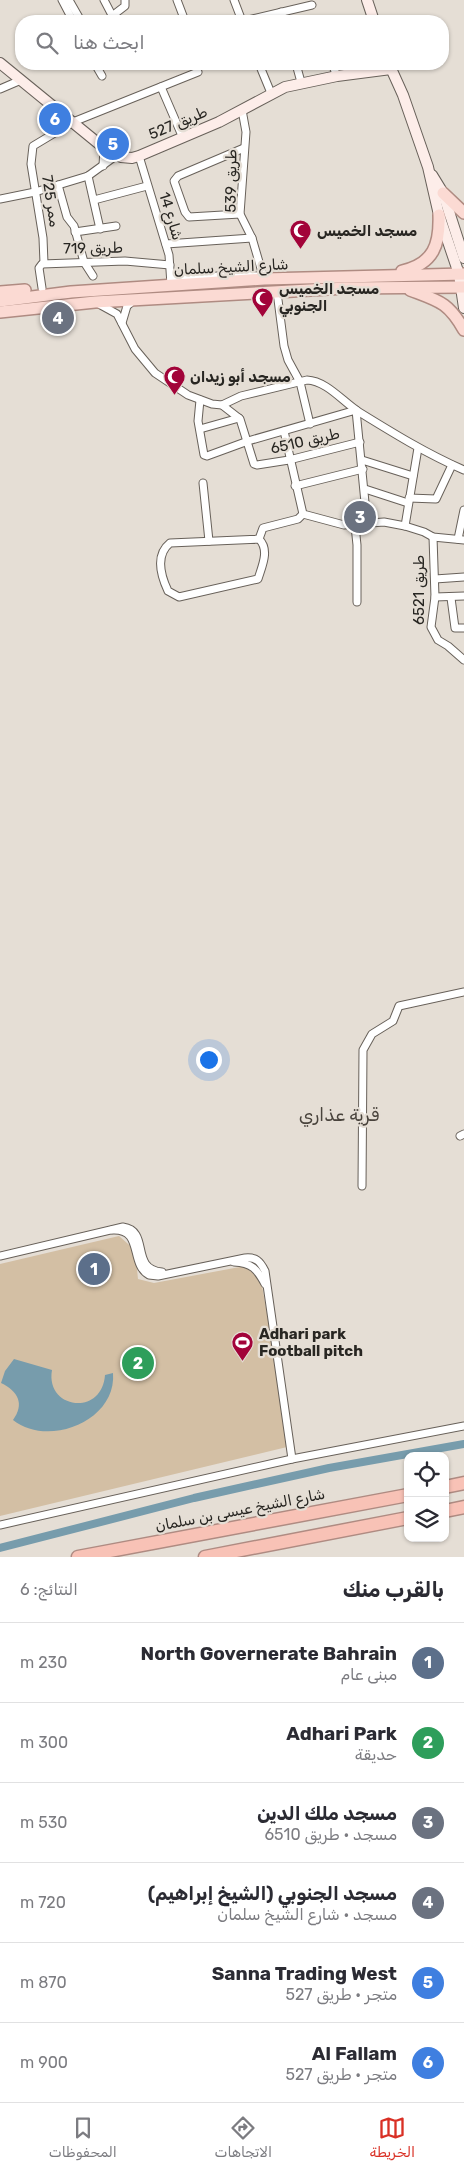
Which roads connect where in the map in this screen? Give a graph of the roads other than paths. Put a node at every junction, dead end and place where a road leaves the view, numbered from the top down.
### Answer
1 (62, 0) edge
2 (69, 0) edge
3 (104, 0) edge
4 (125, 0) edge
5 (177, 0) edge
6 (234, 0) edge
7 (367, 0) edge
8 (312, 6) dead end
9 (281, 12) junction
10 (70, 15) edge
11 (77, 15) edge
12 (112, 15) edge
13 (116, 15) edge
14 (183, 15) edge
15 (240, 15) edge
16 (268, 15) edge
17 (282, 15) edge
18 (372, 15) edge
19 (0, 63) edge
20 (98, 70) edge
21 (261, 70) edge
22 (298, 70) edge
23 (334, 70) edge
24 (369, 70) edge
25 (392, 70) edge
26 (198, 72) dead end
27 (102, 76) dead end
28 (337, 76) junction
29 (21, 80) junction
30 (301, 82) junction
31 (161, 87) junction
32 (0, 89) edge
33 (271, 93) junction
34 (242, 110) junction
35 (73, 122) junction
36 (183, 138) junction
37 (104, 148) junction
38 (244, 148) junction
39 (117, 155) junction
40 (139, 156) junction
41 (102, 166) junction
42 (428, 168) junction
43 (88, 176) junction
44 (58, 185) junction
45 (147, 186) junction
46 (36, 192) junction
47 (443, 193) junction
48 (0, 199) edge
49 (94, 200) junction
50 (464, 213) edge
51 (240, 214) junction
52 (439, 215) junction
53 (116, 226) dead end
54 (100, 229) junction
55 (75, 232) junction
56 (252, 238) junction
57 (166, 244) junction
58 (464, 258) edge
59 (84, 262) junction
60 (44, 263) junction
61 (170, 265) junction
62 (461, 274) edge
63 (387, 275) junction
64 (92, 276) dead end
65 (264, 279) junction
66 (171, 282) junction
67 (401, 287) junction
68 (463, 287) edge
69 (42, 288) junction
70 (0, 292) edge
71 (71, 292) junction
72 (277, 292) junction
73 (135, 300) junction
74 (0, 301) edge
75 (95, 302) junction
76 (464, 308) edge
77 (0, 312) edge
78 (122, 323) junction
79 (464, 330) edge
80 (304, 381) junction
81 (200, 400) junction
82 (222, 405) junction
83 (356, 410) junction
84 (239, 418) junction
85 (310, 424) junction
86 (200, 429) junction
87 (284, 431) junction
88 (248, 441) junction
89 (360, 442) junction
90 (418, 448) junction
91 (289, 460) junction
92 (362, 460) junction
93 (464, 463) edge
94 (452, 465) junction
95 (362, 469) junction
96 (464, 470) edge
97 (413, 476) junction
98 (203, 483) dead end
99 (295, 486) junction
100 (365, 489) junction
101 (409, 500) junction
102 (464, 510) edge
103 (303, 514) junction
104 (367, 523) junction
105 (355, 526) junction
106 (405, 526) junction
107 (433, 537) junction
108 (259, 538) junction
109 (461, 540) edge
110 (209, 541) junction
111 (464, 577) edge
112 (434, 579) junction
113 (464, 596) edge
114 (434, 597) junction
115 (451, 598) junction
116 (358, 602) dead end
117 (464, 628) edge
118 (464, 660) edge
119 (464, 992) edge
120 (362, 1186) dead end
121 (0, 1256) edge
122 (464, 1426) edge
123 (292, 1458) junction
124 (464, 1484) edge
125 (449, 1486) edge
126 (404, 1496) edge
127 (464, 1507) edge
128 (449, 1510) edge
129 (404, 1519) edge
130 (0, 1525) edge
131 (78, 1557) edge
132 (205, 1557) edge

1 - 10 street
2 - 11 street
3 - 12 street
4 - 13 street
5 - 14 street
6 - 15 street
7 - 18 street
8 - 9 street
9 - 16 street
9 - 17 street
19 - 29 street, طريق 527
20 - 27 street
21 - 33 street
22 - 30 street
23 - 28 street
24 - 28 street, طريق 527
25 - 42 street
26 - 31 street
28 - 30 street, طريق 527
29 - 32 street
29 - 35 street, طريق 527
30 - 33 street, طريق 527
31 - 35 street
31 - 36 street
33 - 34 street, طريق 527
34 - 36 street, طريق 527
34 - 38 street, طريق 539
35 - 37 street, طريق 527
35 - 46 street, ممر 725
36 - 40 street, طريق 527
37 - 39 street, طريق 527
37 - 41 street
38 - 51 street, طريق 539
38 - 51 street
39 - 40 street, طريق 527
39 - 41 street
40 - 45 street, شارع 14
41 - 43 street
42 - 47 street
42 - 52 street
43 - 44 street
43 - 49 street
44 - 46 street
44 - 55 street
45 - 49 street
45 - 57 street, شارع 14
46 - 48 street
46 - 60 street, ممر 725
47 - 50 main road
47 - 58 street
49 - 54 street
51 - 56 street, طريق 539
52 - 62 street
52 - 63 main road
53 - 54 street
54 - 55 street
55 - 59 street
56 - 57 street
56 - 65 street, طريق 539
57 - 61 street, شارع 14
59 - 60 street, طريق 719
59 - 61 street, طريق 719
59 - 64 street
60 - 69 street, طريق 719
61 - 66 street, شارع 14
62 - 63 main road, شارع الشيخ سلمان
62 - 68 street
63 - 65 main road, شارع الشيخ سلمان
65 - 66 main road, شارع الشيخ سلمان
66 - 71 main road, شارع الشيخ سلمان
67 - 68 main road, شارع الشيخ سلمان
67 - 72 main road, شارع الشيخ سلمان
67 - 79 main road
68 - 76 street
69 - 70 main road
69 - 71 main road
71 - 74 main road, شارع الشيخ سلمان
72 - 73 main road, شارع الشيخ سلمان
72 - 80 street
73 - 75 main road, شارع الشيخ سلمان
73 - 78 street
75 - 77 main road, شارع الشيخ سلمان
75 - 78 street
78 - 81 street
80 - 82 street
80 - 83 street
80 - 85 street
81 - 82 street
81 - 86 street, طريق 6510
82 - 84 street
83 - 85 street
83 - 89 street, طريق 6510
83 - 90 street
84 - 86 street
84 - 88 street
85 - 87 street
86 - 88 street, طريق 6510
87 - 88 street
87 - 91 street
88 - 91 street, طريق 6510
89 - 91 street, طريق 6510
89 - 92 street, طريق 6510
90 - 94 street
90 - 97 street
91 - 99 street
92 - 95 street, طريق 6510
92 - 97 street
93 - 94 street
94 - 96 street
94 - 101 street
95 - 99 street
95 - 100 street, طريق 6510
97 - 101 street
98 - 110 street
99 - 103 street
100 - 101 street
100 - 104 street, طريق 6510
101 - 106 street
102 - 109 street
103 - 105 street
103 - 108 street
104 - 105 street
104 - 106 street
105 - 116 street
106 - 107 street
107 - 109 street
107 - 112 street, طريق 6521
108 - 110 street
108 - 110 street
111 - 112 street
112 - 114 street, طريق 6521
113 - 115 street
114 - 115 street
114 - 118 street, طريق 6521
115 - 117 street
119 - 120 street
121 - 123 street
122 - 123 street
123 - 130 street
124 - 125 highway
126 - 131 highway, شارع الشيخ عيسى بن سلمان
127 - 128 highway
129 - 132 highway

